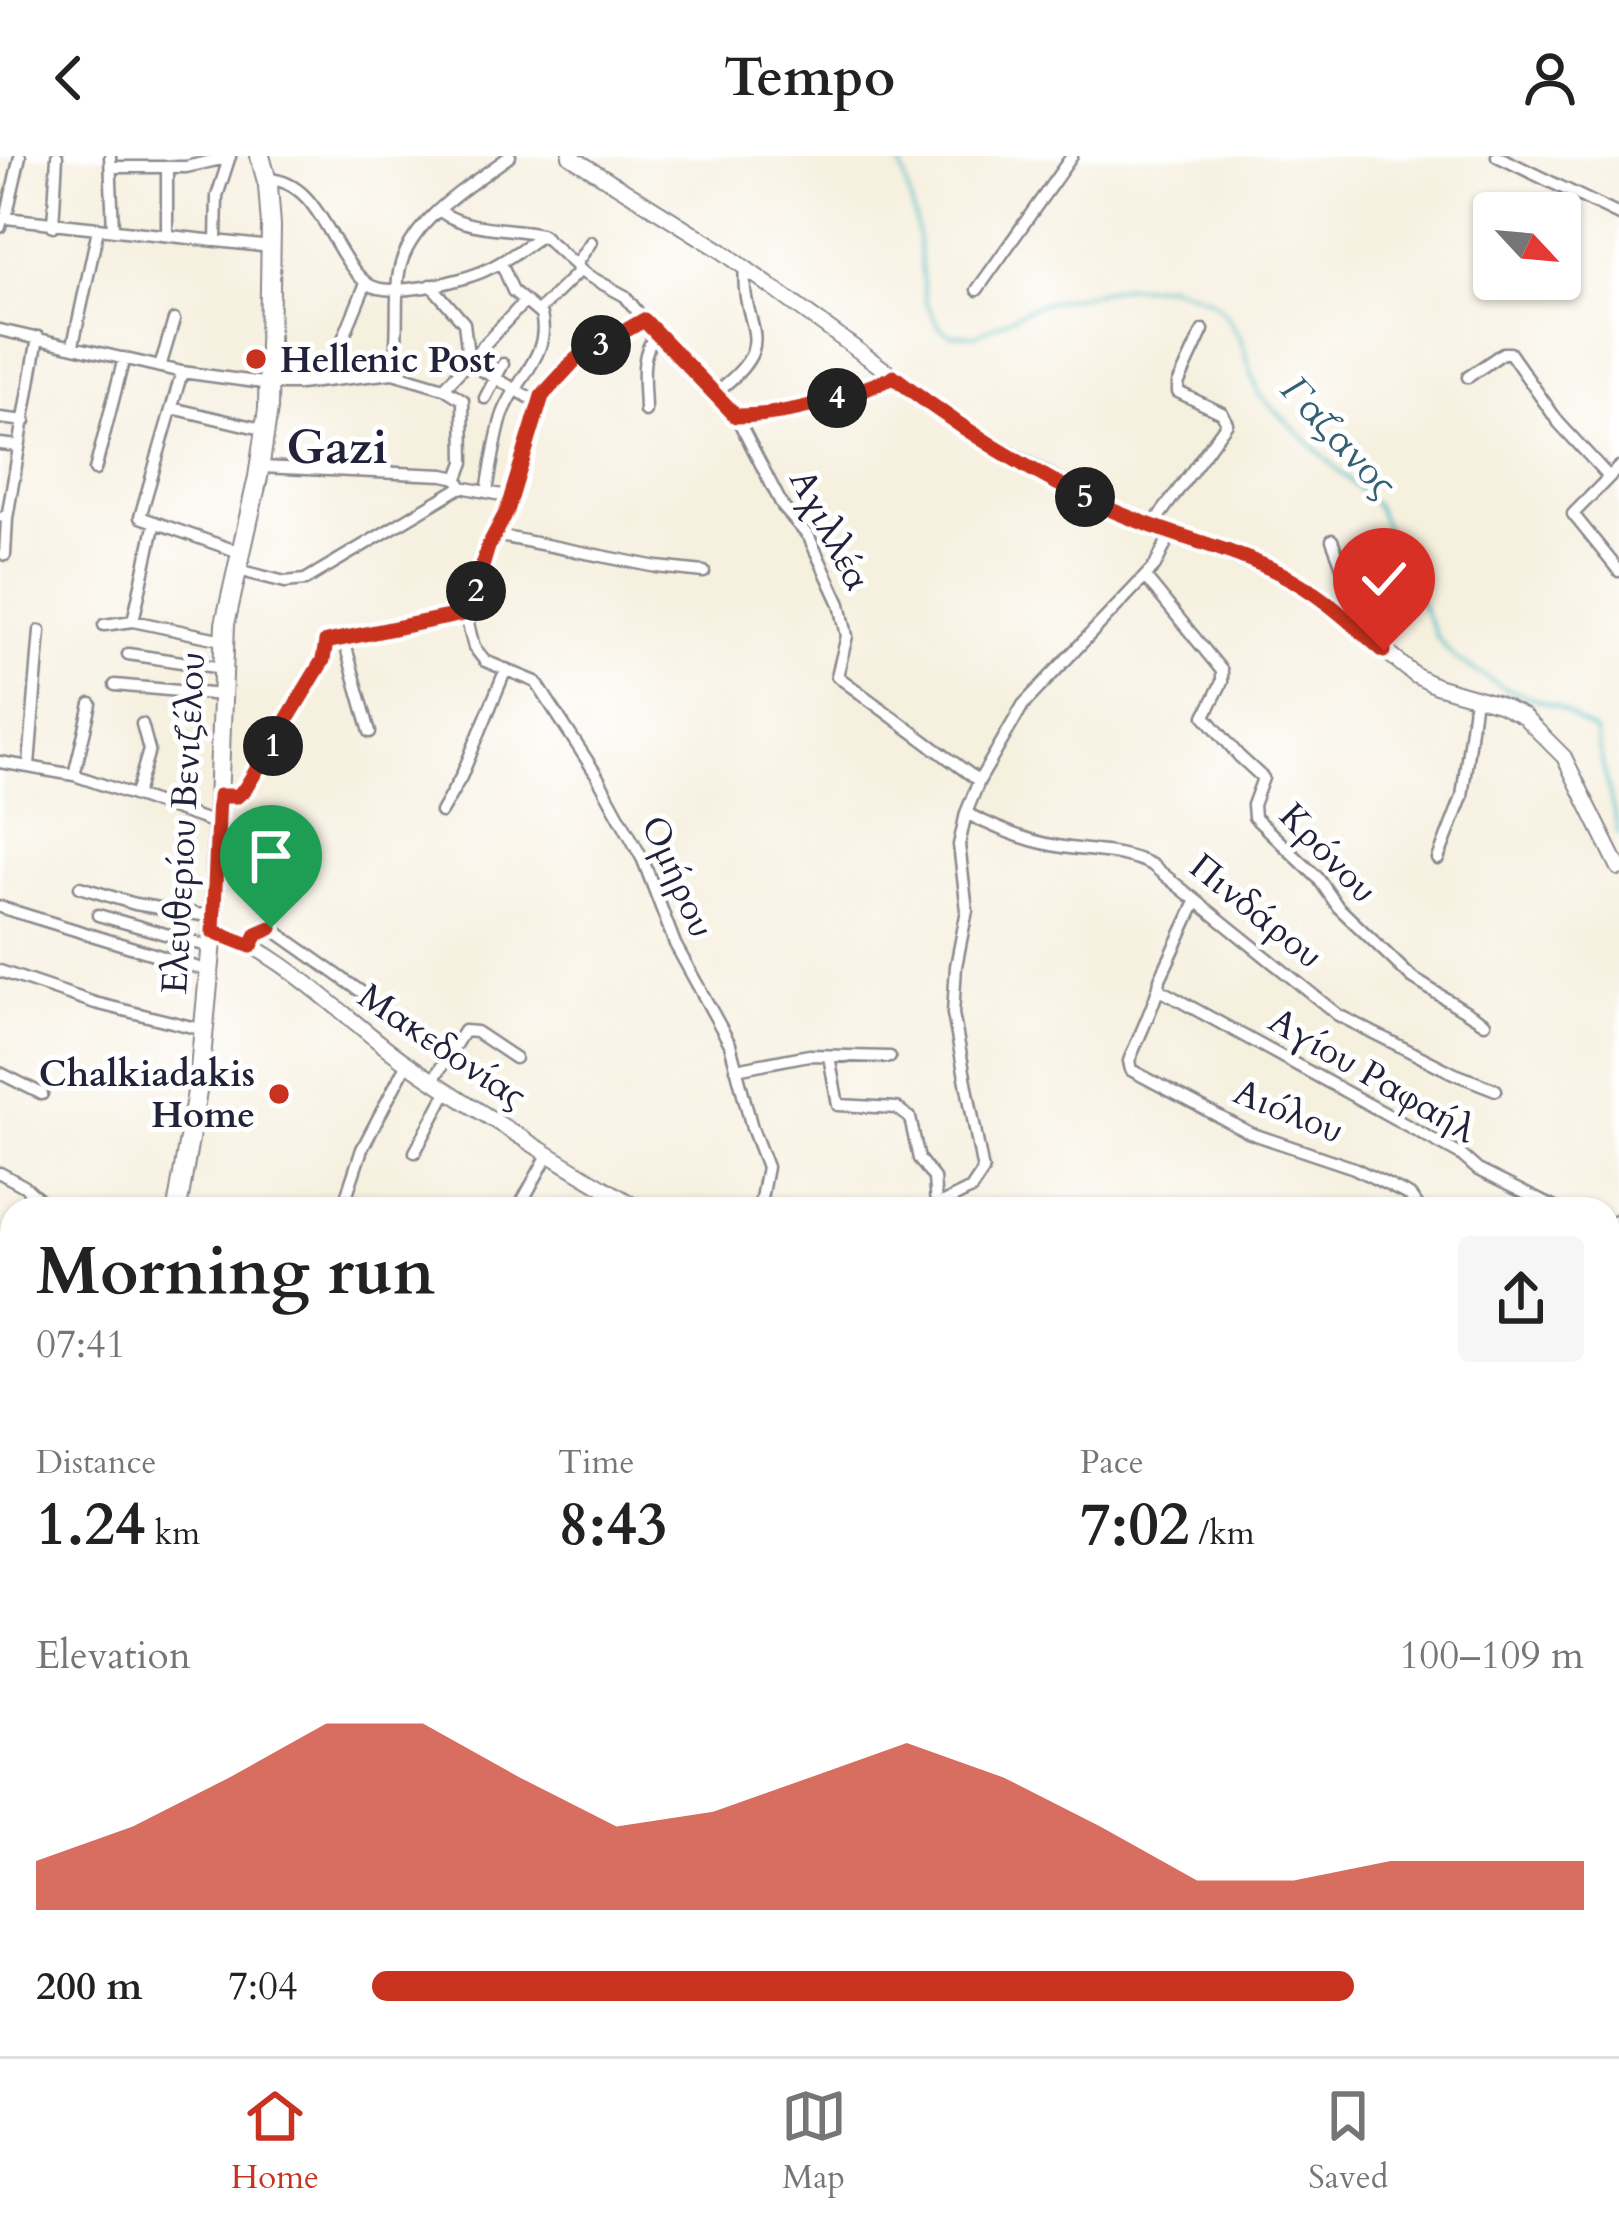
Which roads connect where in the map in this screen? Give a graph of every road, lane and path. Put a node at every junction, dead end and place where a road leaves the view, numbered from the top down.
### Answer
1 (20, 156) edge
2 (57, 156) edge
3 (260, 156) edge
4 (509, 156) edge
5 (570, 156) edge
6 (1072, 156) edge
7 (1497, 156) edge
8 (230, 157) edge
9 (110, 162) edge
10 (167, 166) junction
11 (267, 179) junction
12 (440, 211) junction
13 (1619, 215) edge
14 (3, 221) edge
15 (53, 226) junction
16 (98, 230) junction
17 (113, 230) junction
18 (167, 234) junction
19 (542, 235) junction
20 (216, 240) junction
21 (591, 242) dead end
22 (272, 247) junction
23 (501, 262) junction
24 (745, 267) junction
25 (577, 268) junction
26 (366, 283) junction
27 (431, 285) junction
28 (398, 290) junction
29 (977, 290) dead end
30 (525, 301) junction
31 (538, 311) junction
32 (173, 320) dead end
33 (644, 320) junction
34 (0, 330) edge
35 (1203, 330) dead end
36 (656, 335) junction
37 (38, 337) junction
38 (73, 345) junction
39 (124, 358) junction
40 (467, 359) junction
41 (503, 364) dead end
42 (160, 367) junction
43 (182, 371) junction
44 (393, 373) junction
45 (894, 377) junction
46 (1468, 377) dead end
47 (494, 379) junction
48 (326, 380) junction
49 (270, 384) junction
50 (444, 388) junction
51 (514, 390) junction
52 (716, 392) junction
53 (485, 398) dead end
54 (538, 403) junction
55 (172, 408) junction
56 (645, 411) dead end
57 (736, 416) junction
58 (0, 418) edge
59 (26, 421) junction
60 (266, 430) junction
61 (0, 444) edge
62 (20, 446) junction
63 (260, 467) junction
64 (1619, 467) edge
65 (95, 470) dead end
66 (1609, 477) junction
67 (459, 483) junction
68 (487, 492) junction
69 (512, 497) junction
70 (3, 517) edge
71 (155, 523) junction
72 (1151, 526) junction
73 (1171, 533) junction
74 (495, 536) junction
75 (1332, 540) dead end
76 (4, 555) dead end
77 (237, 561) junction
78 (1619, 571) edge
79 (704, 572) dead end
80 (1145, 578) junction
81 (468, 613) junction
82 (1344, 617) junction
83 (134, 621) junction
84 (104, 626) dead end
85 (40, 631) dead end
86 (343, 638) junction
87 (223, 640) junction
88 (128, 654) dead end
89 (222, 668) junction
90 (506, 669) junction
91 (116, 685) dead end
92 (221, 695) junction
93 (1475, 698) junction
94 (91, 704) dead end
95 (142, 724) dead end
96 (370, 732) dead end
97 (0, 763) edge
98 (29, 765) junction
99 (74, 775) junction
100 (980, 781) junction
101 (136, 794) junction
102 (219, 796) junction
103 (441, 812) dead end
104 (966, 813) junction
105 (218, 824) junction
106 (1615, 844) edge
107 (1438, 860) dead end
108 (1619, 868) edge
109 (80, 887) dead end
110 (1196, 902) junction
111 (0, 907) edge
112 (98, 915) dead end
113 (213, 932) junction
114 (251, 946) junction
115 (0, 971) edge
116 (209, 971) junction
117 (1160, 990) junction
118 (370, 998) dead end
119 (1485, 1023) dead end
120 (204, 1030) junction
121 (829, 1056) junction
122 (890, 1057) dead end
123 (515, 1058) dead end
124 (406, 1063) junction
125 (736, 1069) junction
126 (0, 1073) edge
127 (433, 1080) junction
128 (448, 1090) junction
129 (1496, 1090) dead end
130 (42, 1094) dead end
131 (416, 1152) dead end
132 (548, 1155) junction
133 (0, 1173) edge
134 (36, 1197) edge
135 (180, 1197) edge
136 (346, 1197) edge
137 (525, 1197) edge
138 (620, 1197) edge
139 (761, 1197) edge
140 (933, 1197) edge
141 (955, 1197) edge
142 (1411, 1197) edge
143 (1532, 1197) edge

1 - 14 street
2 - 15 street
3 - 11 main road, Ελευθερίου Βενιζέλου
4 - 12 street
5 - 24 street
6 - 29 street
7 - 13 street
8 - 10 street
8 - 20 street
9 - 10 street
9 - 17 street
10 - 18 street
11 - 22 main road, Ελευθερίου Βενιζέλου
11 - 26 street
12 - 19 street
12 - 28 street
14 - 15 street
15 - 16 street
16 - 17 street
16 - 38 street
17 - 18 street
18 - 20 street
19 - 23 street
19 - 25 street, Αχιλλέα
20 - 22 street
21 - 25 street
22 - 49 main road, Ελευθερίου Βενιζέλου
23 - 27 street
23 - 30 street
24 - 45 street
24 - 52 street
25 - 31 street
25 - 33 street, Αχιλλέα
26 - 28 street
26 - 48 street
27 - 28 street
27 - 40 street
28 - 44 street
30 - 31 street
30 - 40 street
31 - 51 street
32 - 42 street
33 - 36 street, Αχιλλέα
33 - 54 street
34 - 37 street
35 - 72 street
36 - 52 street, Αχιλλέα
36 - 56 street
37 - 38 street
37 - 59 street
38 - 39 street
39 - 42 street
39 - 65 street
40 - 47 street
40 - 50 street
41 - 47 street
42 - 43 street
43 - 49 street
43 - 55 street
44 - 48 street
44 - 50 street
45 - 57 street
45 - 72 street
46 - 66 street
47 - 51 street
47 - 53 street
48 - 49 street
49 - 60 main road, Ελευθερίου Βενιζέλου
50 - 67 street
51 - 54 street
51 - 68 street
52 - 57 street, Αχιλλέα
54 - 69 street
55 - 60 street
55 - 71 street
57 - 100 street, Αχιλλέα
58 - 59 street
59 - 62 street
60 - 63 main road, Ελευθερίου Βενιζέλου
61 - 62 street
62 - 70 street
63 - 67 street
63 - 77 main road, Ελευθερίου Βενιζέλου
64 - 66 street
66 - 78 street
67 - 68 street
67 - 77 street
68 - 69 street
69 - 74 street
70 - 76 street
71 - 77 street
71 - 83 street
72 - 73 street
73 - 80 street
73 - 82 street
74 - 79 street
74 - 81 street
75 - 82 street
77 - 87 main road, Ελευθερίου Βενιζέλου
80 - 100 street
80 - 119 street, Κρόνου
81 - 86 street
81 - 90 street, Ομήρου
82 - 93 street
83 - 84 street
83 - 87 street
85 - 98 street
86 - 96 street
86 - 102 street
87 - 89 main road, Ελευθερίου Βενιζέλου
88 - 89 street
89 - 92 main road, Ελευθερίου Βενιζέλου
90 - 103 street
90 - 125 street, Ομήρου
91 - 92 street
92 - 102 main road, Ελευθερίου Βενιζέλου
93 - 106 street
93 - 107 street
94 - 99 street
95 - 101 street
97 - 98 street
98 - 99 street
99 - 101 street
100 - 104 street
101 - 105 street
102 - 105 main road, Ελευθερίου Βενιζέλου
104 - 110 street, Πινδάρου
104 - 141 street
105 - 113 main road, Ελευθερίου Βενιζέλου
106 - 108 street
109 - 113 street
110 - 117 street
110 - 129 street, Πινδάρου
111 - 116 street
112 - 113 street
113 - 114 street, Μακεδονίας
113 - 116 main road, Ελευθερίου Βενιζέλου
114 - 118 street
114 - 124 street, Μακεδονίας
115 - 120 street
116 - 120 main road, Ελευθερίου Βενιζέλου
117 - 142 street, Αιόλου
117 - 143 street, Αγίου Ραφαήλ
120 - 135 main road, Ελευθερίου Βενιζέλου
121 - 122 street
121 - 125 street
121 - 140 street
123 - 127 street
124 - 127 street, Μακεδονίας
124 - 136 street
125 - 139 street, Ομήρου
126 - 130 street
127 - 128 street, Μακεδονίας
128 - 131 street
128 - 132 street, Μακεδονίας
132 - 137 street
132 - 138 street, Μακεδονίας
133 - 134 street

